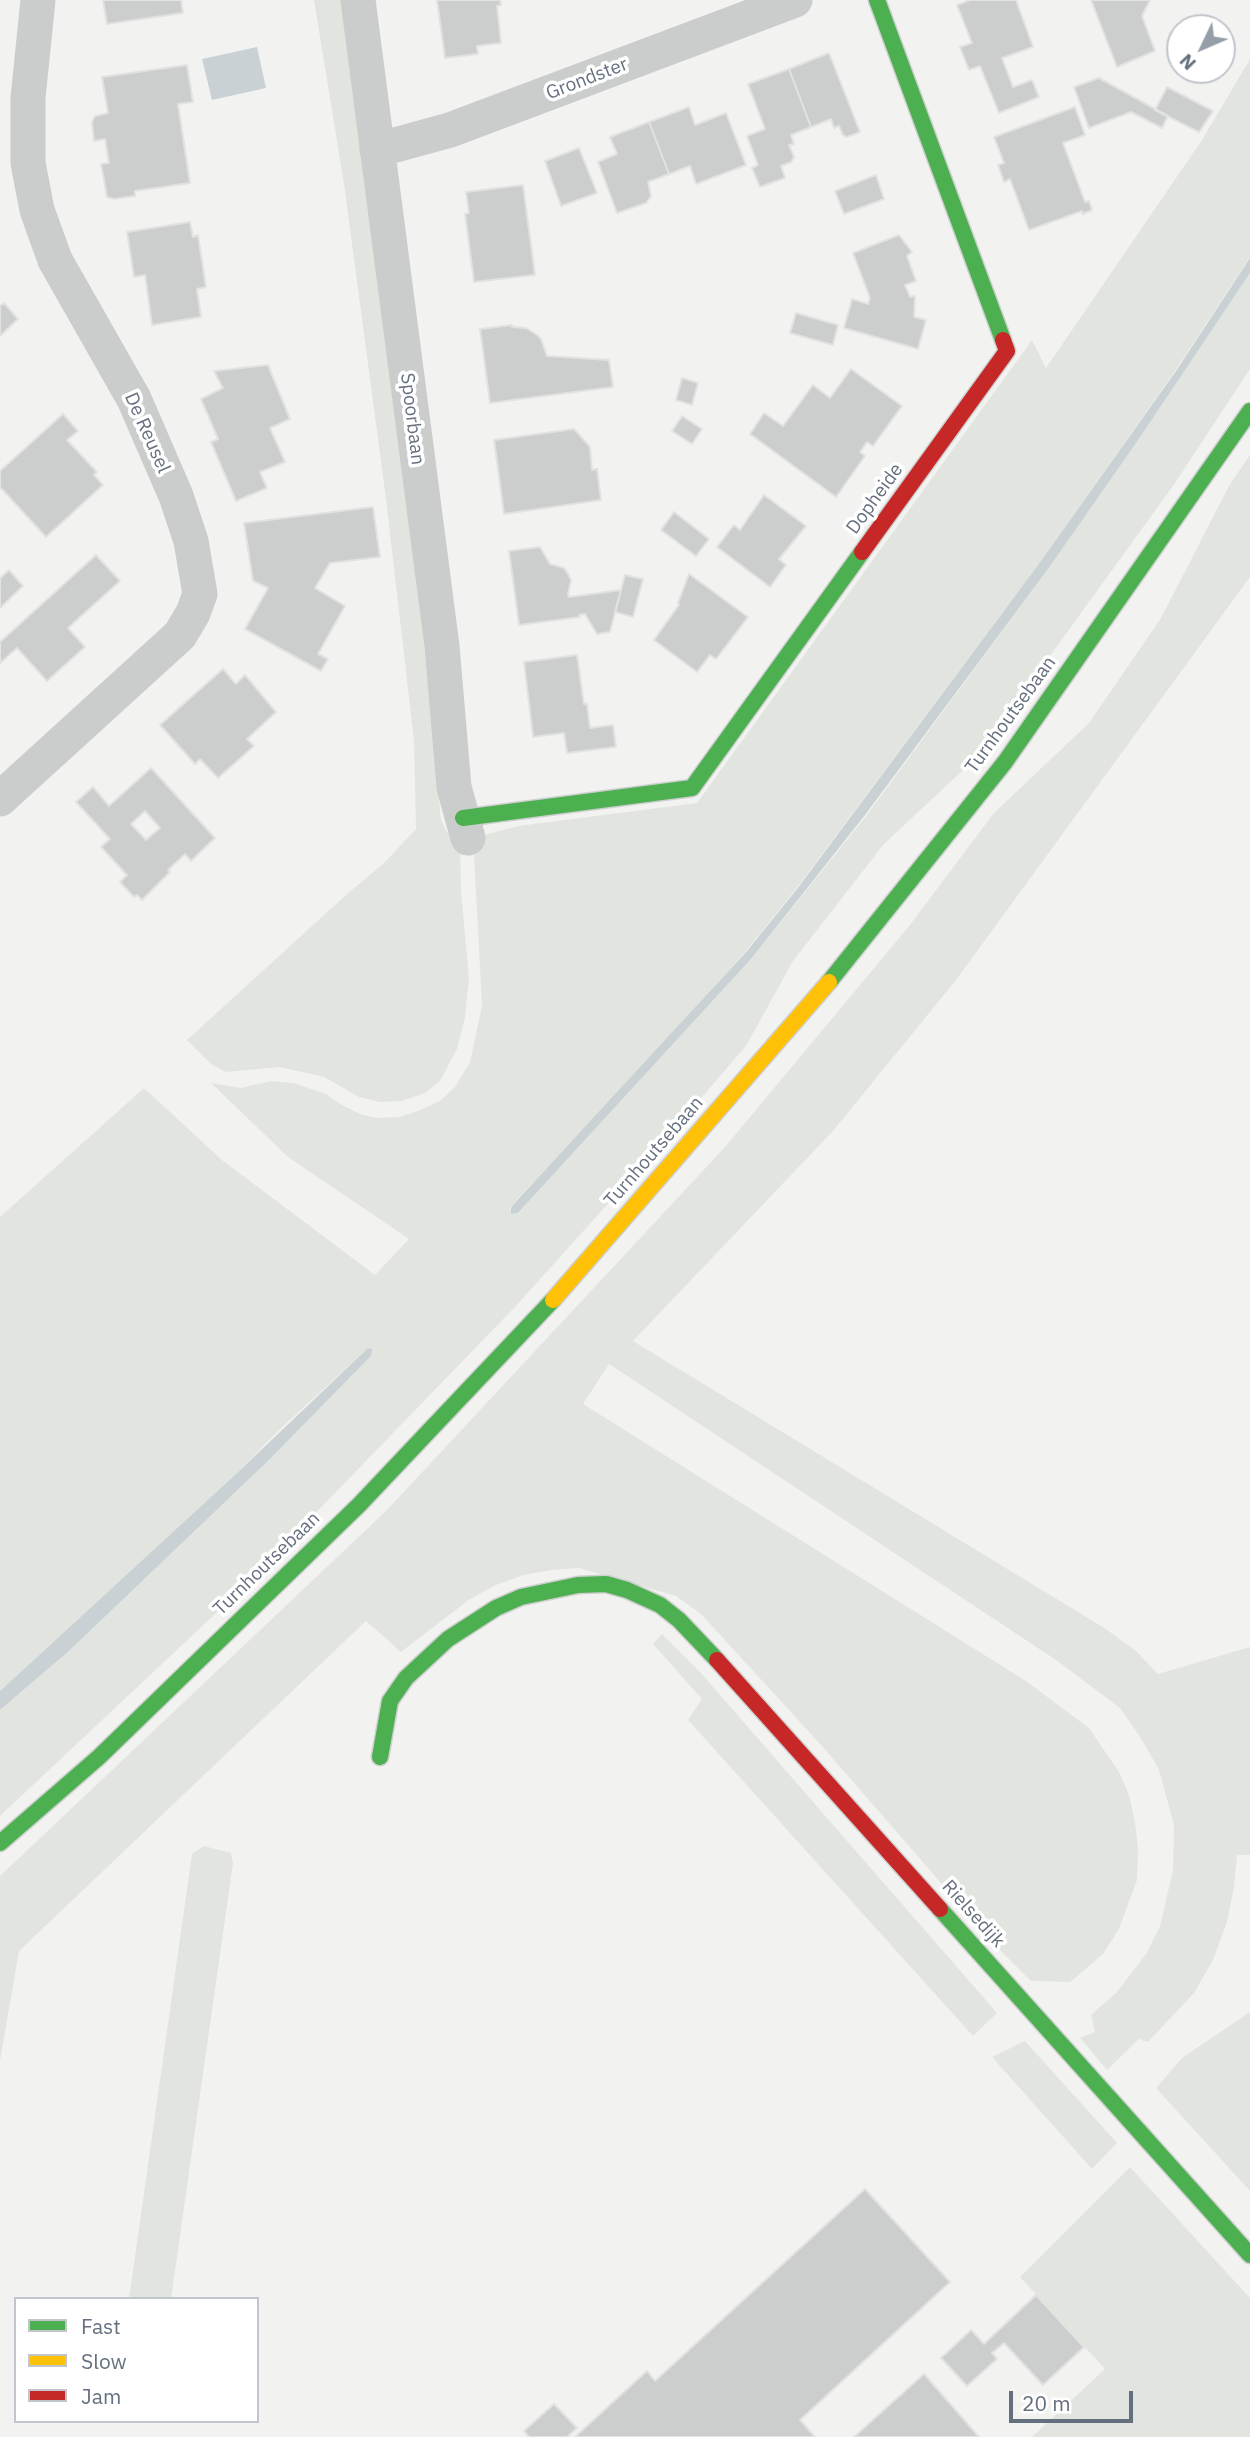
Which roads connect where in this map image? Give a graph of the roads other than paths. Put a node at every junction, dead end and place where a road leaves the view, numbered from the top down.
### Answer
1 (38, 0) edge
2 (358, 0) edge
3 (795, 0) edge
4 (877, 0) edge
5 (377, 150) junction
6 (1250, 411) edge
7 (0, 800) edge
8 (465, 828) joint
9 (380, 1757) dead end
10 (0, 1843) edge
11 (1250, 2255) edge

1 - 7 street, De Reusel
2 - 5 street, Spoorbaan
3 - 5 street, Grondster
4 - 8 street, Dopheide
5 - 8 street, Spoorbaan
6 - 10 street, Turnhoutsebaan
9 - 11 street, Rielsedijk

